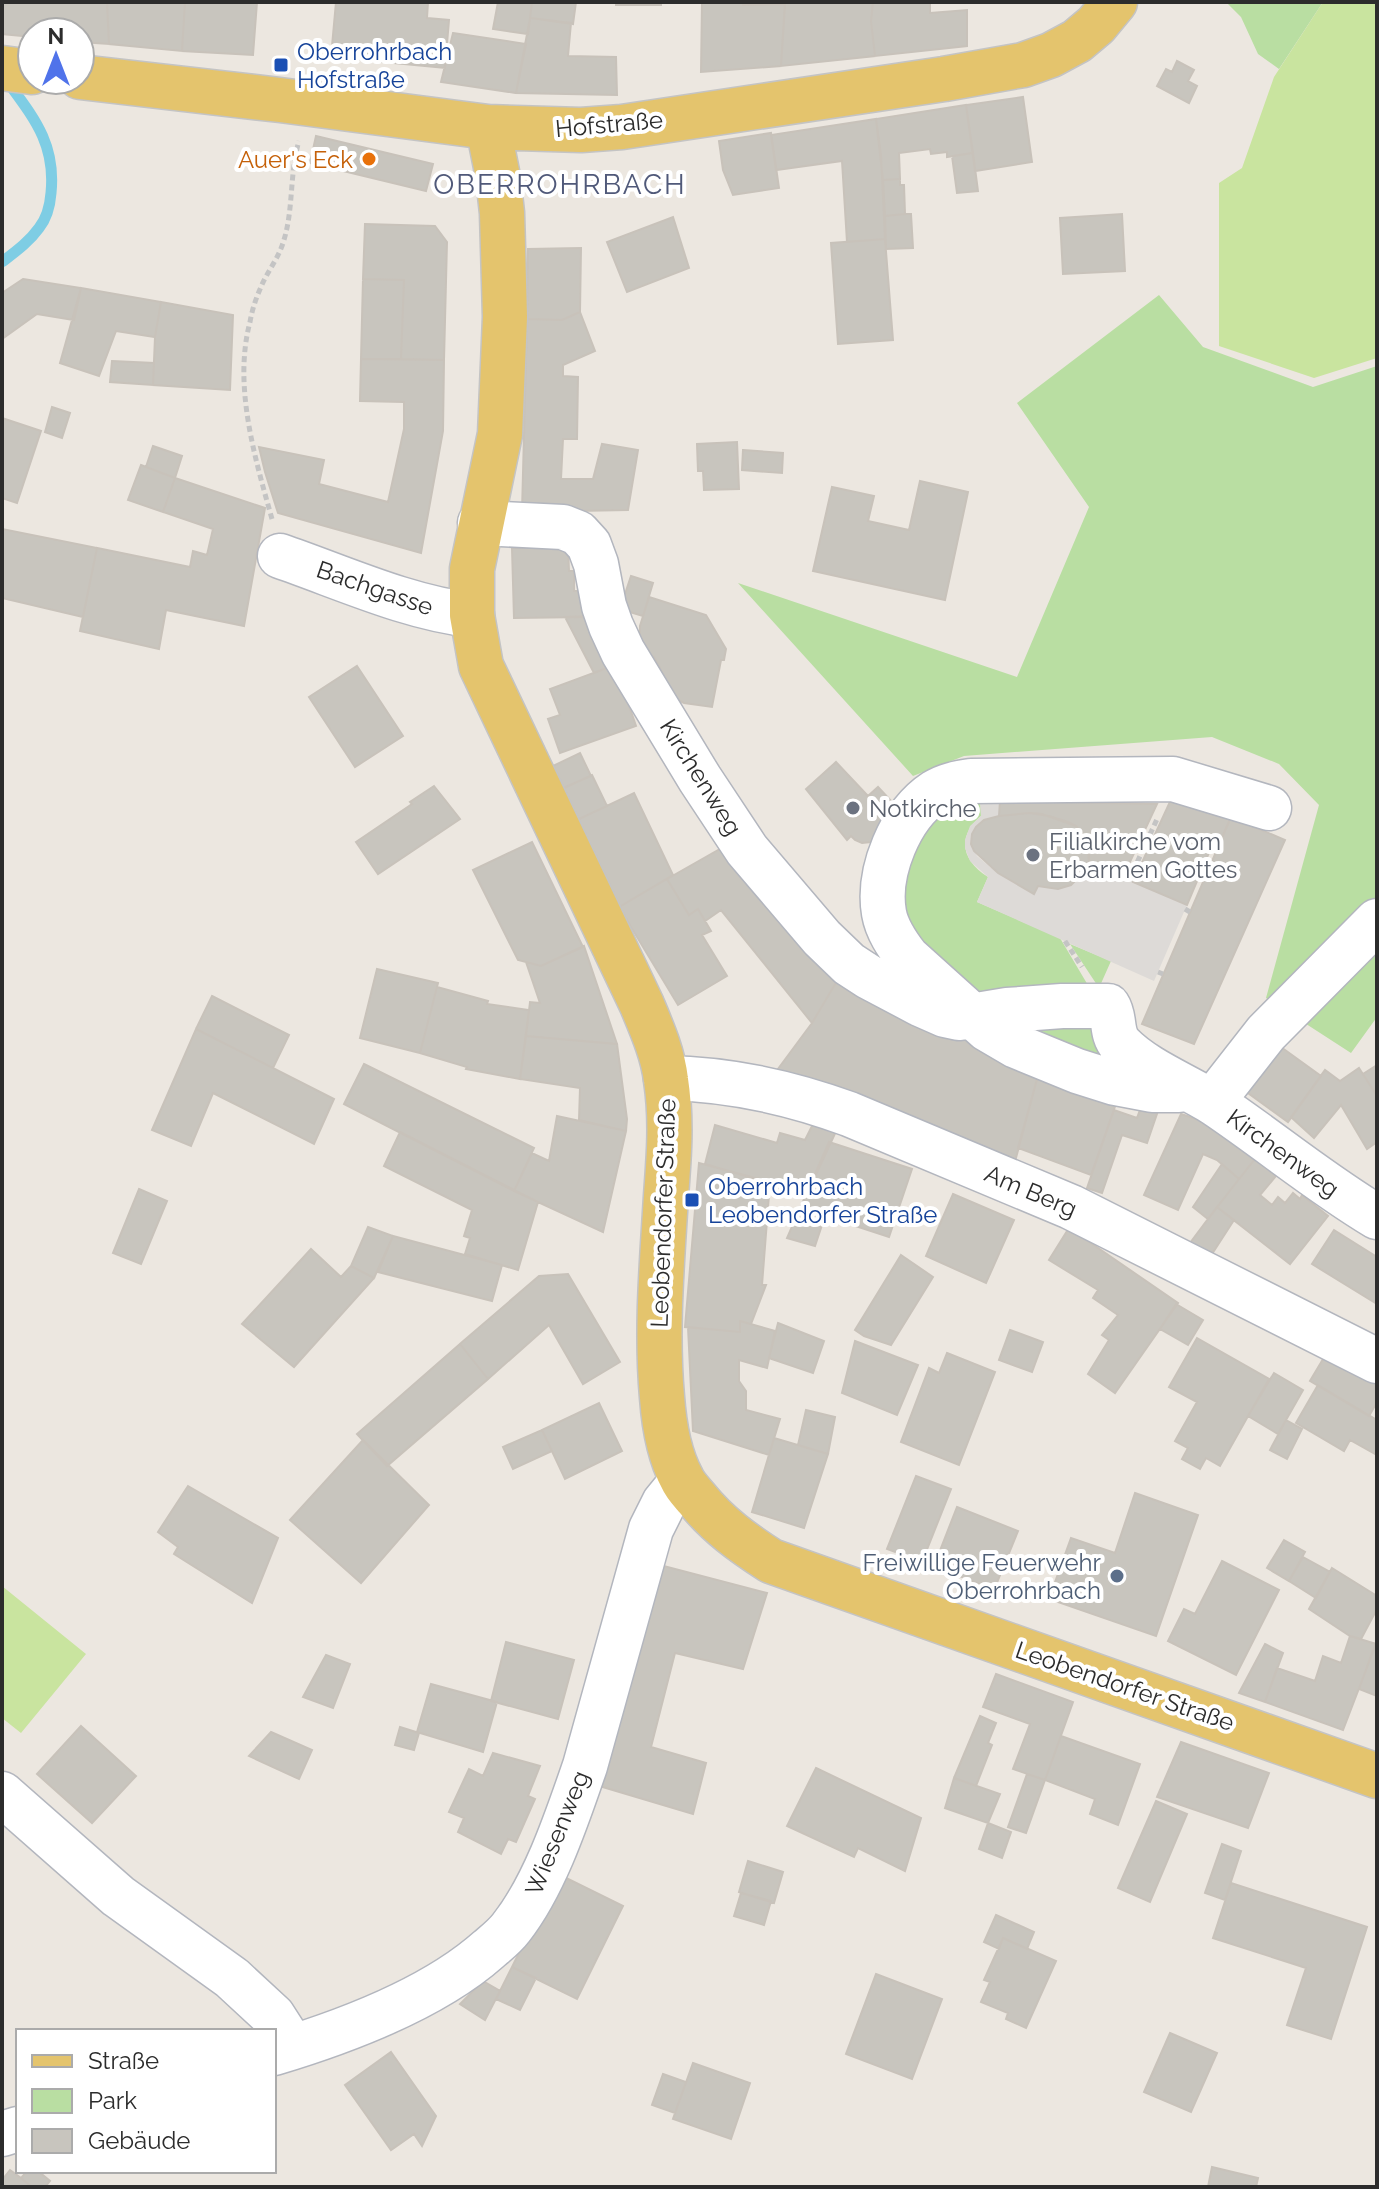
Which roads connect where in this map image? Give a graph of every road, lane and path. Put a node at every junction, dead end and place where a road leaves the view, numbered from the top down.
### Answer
1 (1115, 2) edge
2 (96, 79) edge
3 (314, 104) junction
4 (488, 127) junction
5 (480, 523) junction
6 (280, 556) joint
7 (472, 615) junction
8 (1173, 779) junction
9 (1269, 808) dead end
10 (1129, 880) dead end
11 (1377, 921) edge
12 (973, 1016) junction
13 (666, 1078) junction
14 (1201, 1096) junction
15 (1377, 1217) edge
16 (1377, 1361) edge
17 (682, 1481) junction
18 (1377, 1776) edge
19 (2, 1794) edge
20 (284, 2050) edge

1 - 4 main road, Hofstraße
2 - 3 main road, Hofstraße
3 - 4 main road, Hofstraße
3 - 6 path
4 - 5 main road, Leobendorfer Straße
5 - 7 main road, Leobendorfer Straße
5 - 12 street, Kirchenweg
6 - 7 street, Bachgasse
7 - 13 main road, Leobendorfer Straße
8 - 9 street, Kirchenweg
8 - 10 path
8 - 12 street, Kirchenweg
11 - 14 street
12 - 14 street, Kirchenweg
12 - 14 street, Kirchenweg
13 - 16 street, Am Berg
13 - 17 main road, Leobendorfer Straße
14 - 15 street, Kirchenweg
17 - 18 main road, Leobendorfer Straße
17 - 20 street, Wiesenweg
19 - 20 street

